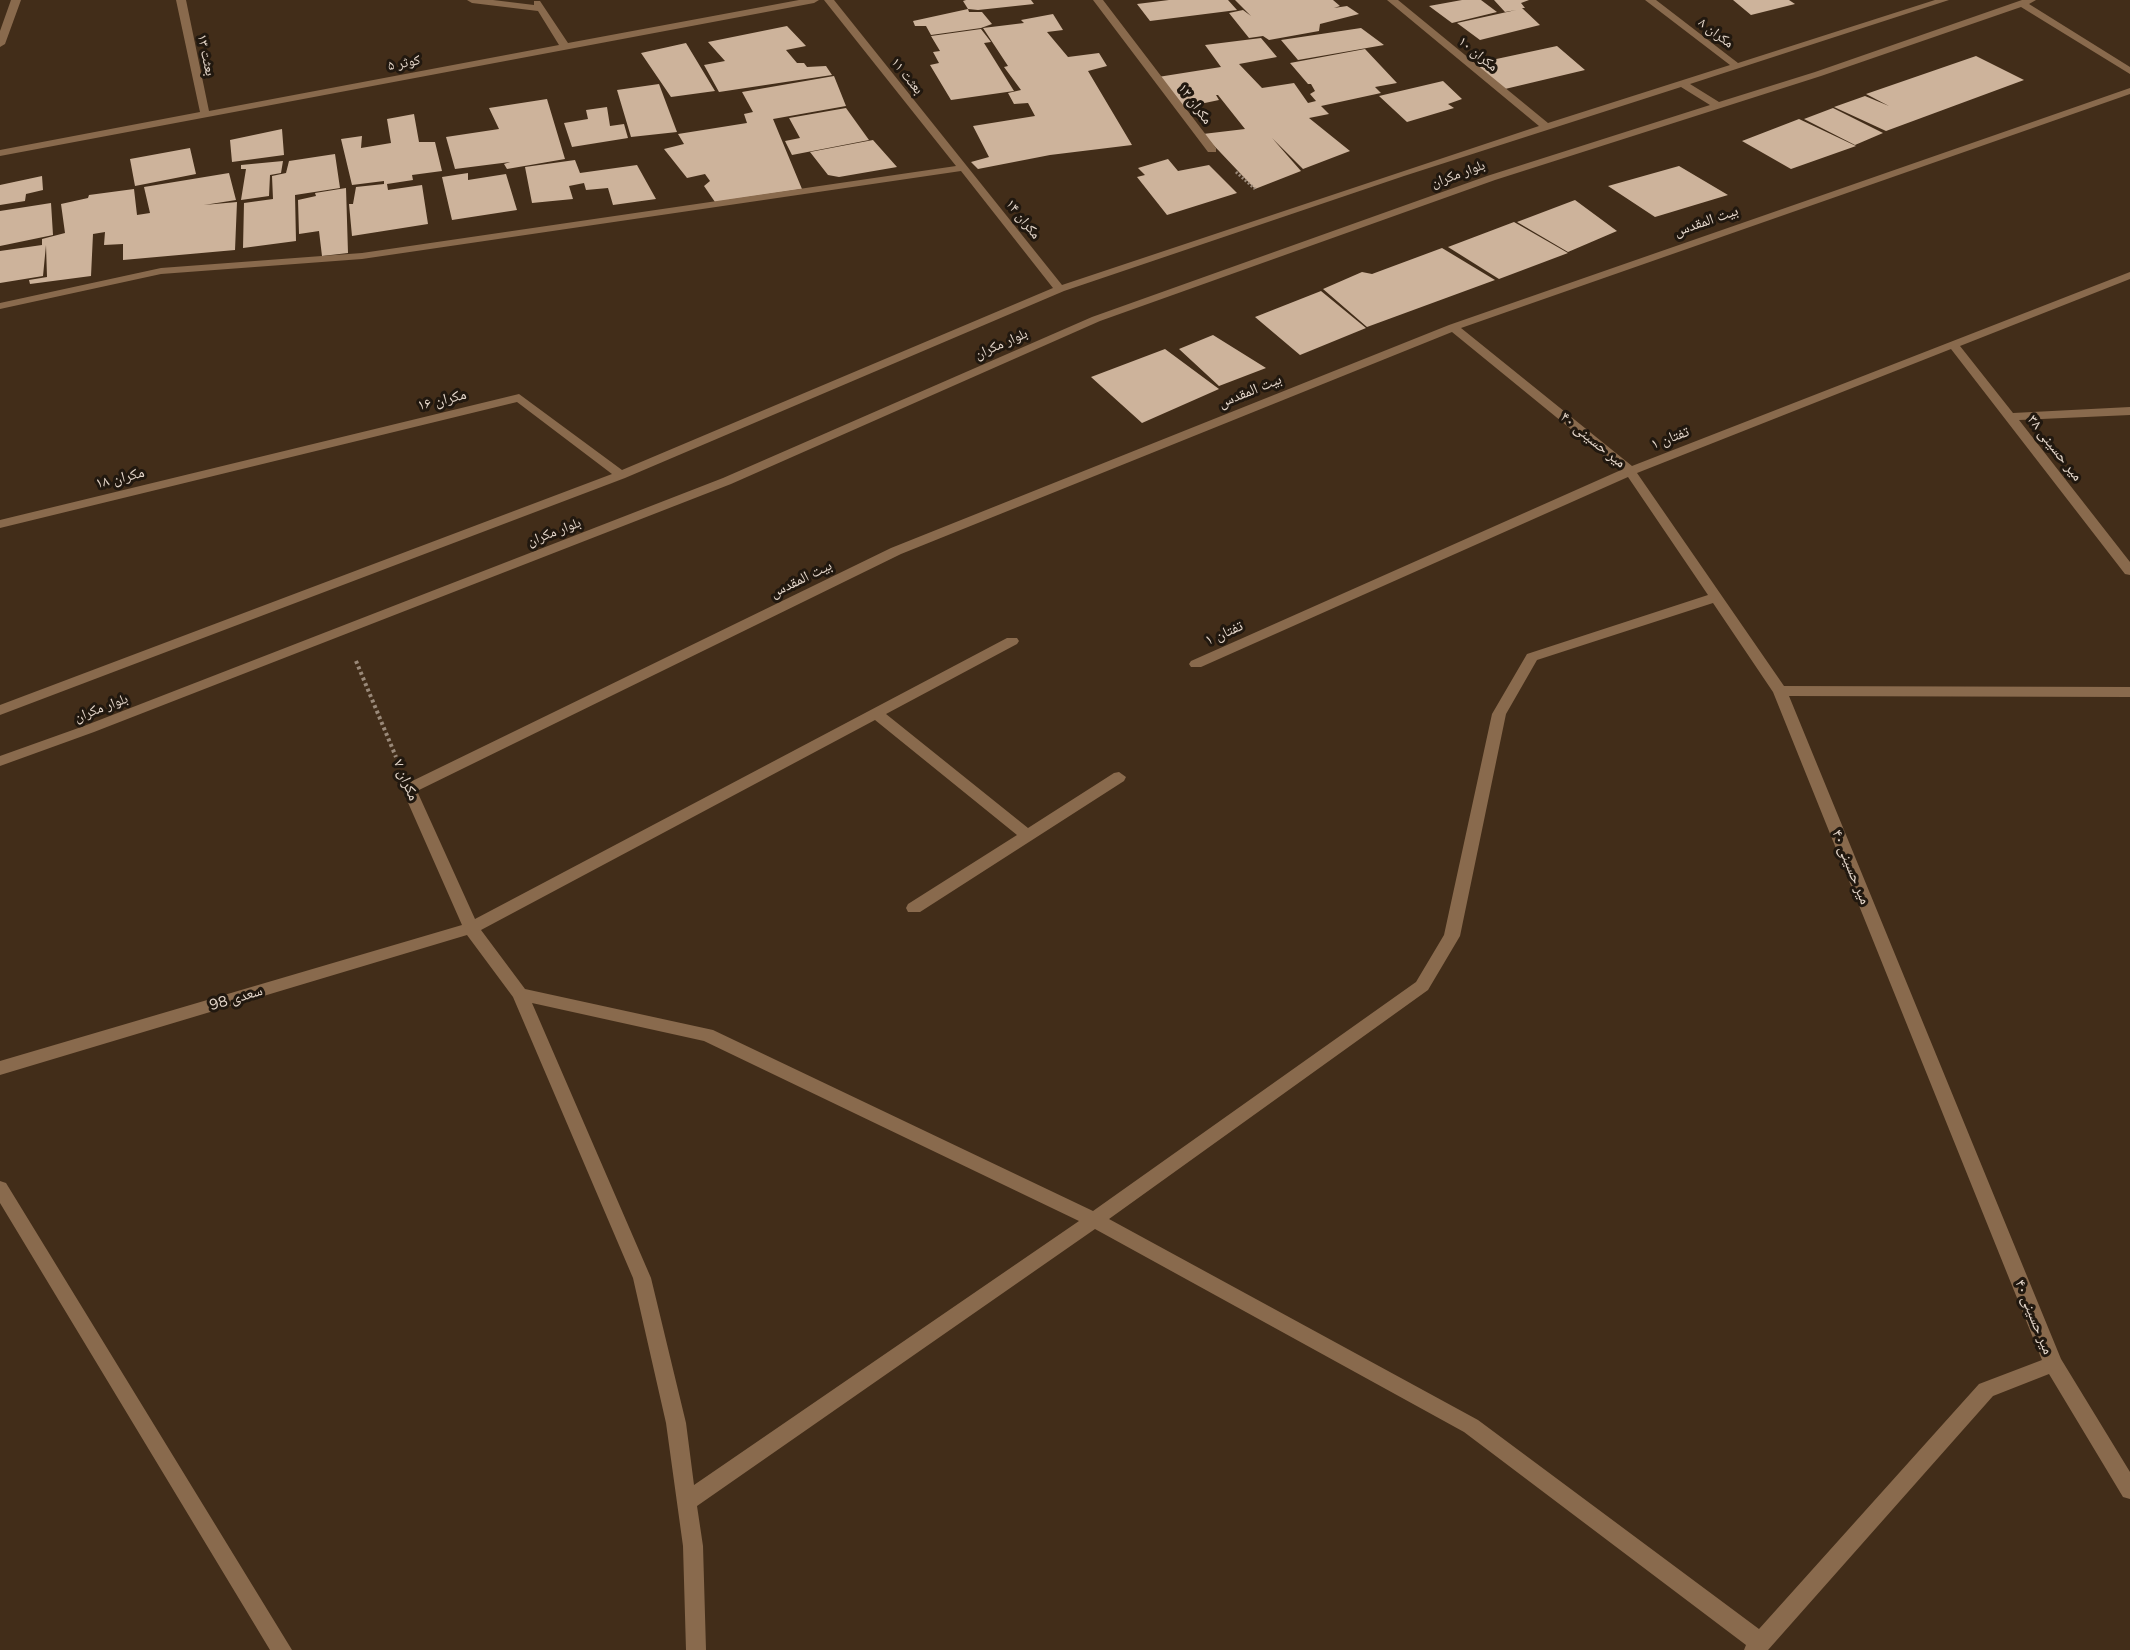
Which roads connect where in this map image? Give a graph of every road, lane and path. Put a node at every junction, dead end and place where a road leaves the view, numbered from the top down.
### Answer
1 (16, 0) edge
2 (181, 0) edge
3 (472, 0) edge
4 (814, 0) edge
5 (829, 0) edge
6 (1098, 0) edge
7 (1392, 0) edge
8 (1650, 0) edge
9 (1944, 0) edge
10 (2026, 2) edge
11 (539, 4) edge
12 (0, 44) edge
13 (565, 47) junction
14 (1738, 67) junction
15 (2130, 71) edge
16 (1683, 84) junction
17 (2130, 91) edge
18 (1718, 106) junction
19 (205, 114) junction
20 (1548, 128) junction
21 (1212, 150) joint
22 (0, 153) edge
23 (963, 168) junction
24 (1282, 214) junction
25 (2130, 275) edge
26 (1060, 289) junction
27 (0, 306) edge
28 (1453, 327) junction
29 (1953, 344) junction
30 (2130, 411) edge
31 (2010, 417) junction
32 (247, 464) joint
33 (1630, 471) junction
34 (621, 475) junction
35 (0, 524) edge
36 (2130, 572) edge
37 (1717, 597) junction
38 (343, 630) junction
39 (1012, 641) dead end
40 (1196, 664) dead end
41 (1780, 691) junction
42 (2130, 692) edge
43 (0, 710) edge
44 (876, 713) junction
45 (0, 761) edge
46 (1119, 777) dead end
47 (409, 789) junction
48 (1028, 835) junction
49 (914, 908) dead end
50 (471, 928) junction
51 (520, 994) junction
52 (0, 1068) edge
53 (0, 1188) edge
54 (1094, 1220) junction
55 (2053, 1364) junction
56 (2130, 1490) edge
57 (686, 1502) junction
58 (1756, 1646) edge
59 (282, 1650) edge
60 (696, 1650) edge

1 - 12 street
2 - 19 street, بعثت ۱۳
3 - 11 street
4 - 13 street, کوثر ۵
5 - 23 street, بعثت ۱۱
6 - 21 street, مکران ۱۲
7 - 20 street, مکران ۱۰
8 - 14 street, مکران ۸
9 - 14 street, بلوار مکران
10 - 15 street
10 - 18 street, بلوار مکران
11 - 13 street
13 - 19 street, کوثر ۵
14 - 16 street, بلوار مکران
16 - 18 street
16 - 20 street, بلوار مکران
17 - 28 street, بیت المقدس
18 - 38 street, بلوار مکران
19 - 22 street, کوثر ۵
20 - 24 street, بلوار مکران
21 - 24 path
23 - 26 street, مکران ۱۴
23 - 27 street
24 - 26 street, بلوار مکران
25 - 29 street, تفتان ۱
26 - 34 street, بلوار مکران
28 - 33 street, میر حسینی ۴۰
28 - 47 street, بیت المقدس
29 - 31 street, میر حسینی ۳۸
29 - 33 street, تفتان ۱
30 - 31 street
31 - 36 street, میر حسینی ۳۸
32 - 34 street, مکران ۱۶
32 - 35 street, مکران ۱۸
33 - 37 street, میر حسینی ۴۰
33 - 40 street, تفتان ۱
34 - 43 street, بلوار مکران
37 - 41 street, میر حسینی ۴۰
37 - 54 street
38 - 45 street, بلوار مکران
38 - 47 path, مکران ۷
39 - 44 street, سعدی 98
41 - 42 street
41 - 55 street, میر حسینی ۴۰
44 - 48 street
44 - 50 street, سعدی 98
46 - 48 street
47 - 50 street, مکران ۷
48 - 49 street
50 - 51 street, مکران ۷
50 - 52 street, سعدی 98
51 - 54 street
51 - 57 street, مکران ۷
53 - 59 street
54 - 57 street
54 - 58 street
55 - 56 street, میر حسینی ۴۰
55 - 58 street
57 - 60 street, مکران ۷

